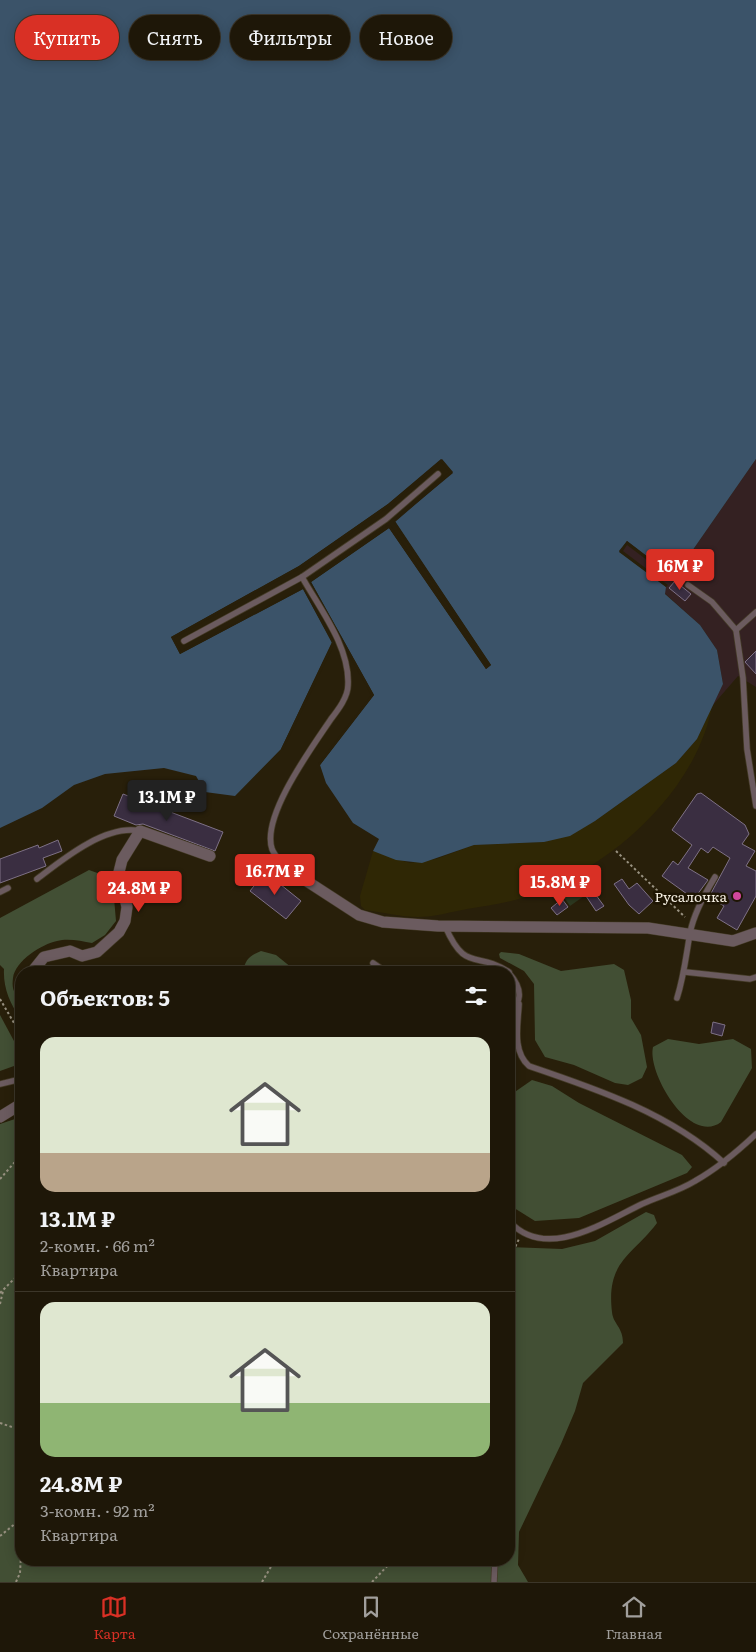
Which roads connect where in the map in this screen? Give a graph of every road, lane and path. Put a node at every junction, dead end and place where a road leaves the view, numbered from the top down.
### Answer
1 (438, 474) dead end
2 (302, 577) junction
3 (688, 585) dead end
4 (756, 612) edge
5 (736, 630) junction
6 (184, 641) dead end
7 (756, 806) edge
8 (140, 831) junction
9 (616, 851) dead end
10 (210, 856) dead end
11 (282, 866) joint
12 (715, 877) dead end
13 (37, 880) dead end
14 (8, 888) dead end
15 (0, 892) edge
16 (446, 926) junction
17 (691, 930) junction
18 (756, 933) edge
19 (373, 963) dead end
20 (37, 966) edge
21 (377, 966) edge
22 (497, 966) edge
23 (685, 972) junction
24 (756, 977) edge
25 (515, 980) edge
26 (678, 998) dead end
27 (0, 999) edge
28 (519, 1004) junction
29 (515, 1011) edge
30 (15, 1025) edge
31 (15, 1080) edge
32 (0, 1084) edge
33 (15, 1108) edge
34 (0, 1117) edge
35 (756, 1134) edge
36 (15, 1163) edge
37 (724, 1163) junction
38 (0, 1179) edge
39 (515, 1227) edge
40 (522, 1232) junction
41 (515, 1247) edge
42 (15, 1278) edge
43 (4, 1288) junction
44 (0, 1293) edge
45 (0, 1304) edge
46 (0, 1423) edge
47 (15, 1428) edge
48 (15, 1524) edge
49 (0, 1536) edge
50 (19, 1566) edge
51 (271, 1566) edge
52 (387, 1566) edge
53 (495, 1566) edge
54 (16, 1582) edge
55 (262, 1582) edge
56 (372, 1582) edge
57 (494, 1582) edge

1 - 2 lane
2 - 6 lane
2 - 11 lane
3 - 5 lane
4 - 5 lane
5 - 7 lane
8 - 10 street
8 - 13 lane
8 - 20 street
9 - 17 path
11 - 16 street
12 - 17 lane
14 - 15 lane
16 - 17 street
16 - 22 lane
17 - 18 street
17 - 23 lane
19 - 21 lane
23 - 24 lane
23 - 26 lane
25 - 28 lane
27 - 30 path
28 - 29 lane
28 - 37 lane
31 - 32 lane
33 - 34 street
35 - 37 lane
36 - 38 path
37 - 40 lane
39 - 40 lane
40 - 41 path
42 - 43 path
43 - 44 path
43 - 45 path
46 - 47 path
48 - 49 path
50 - 54 path
51 - 55 path
52 - 56 path
53 - 57 lane

